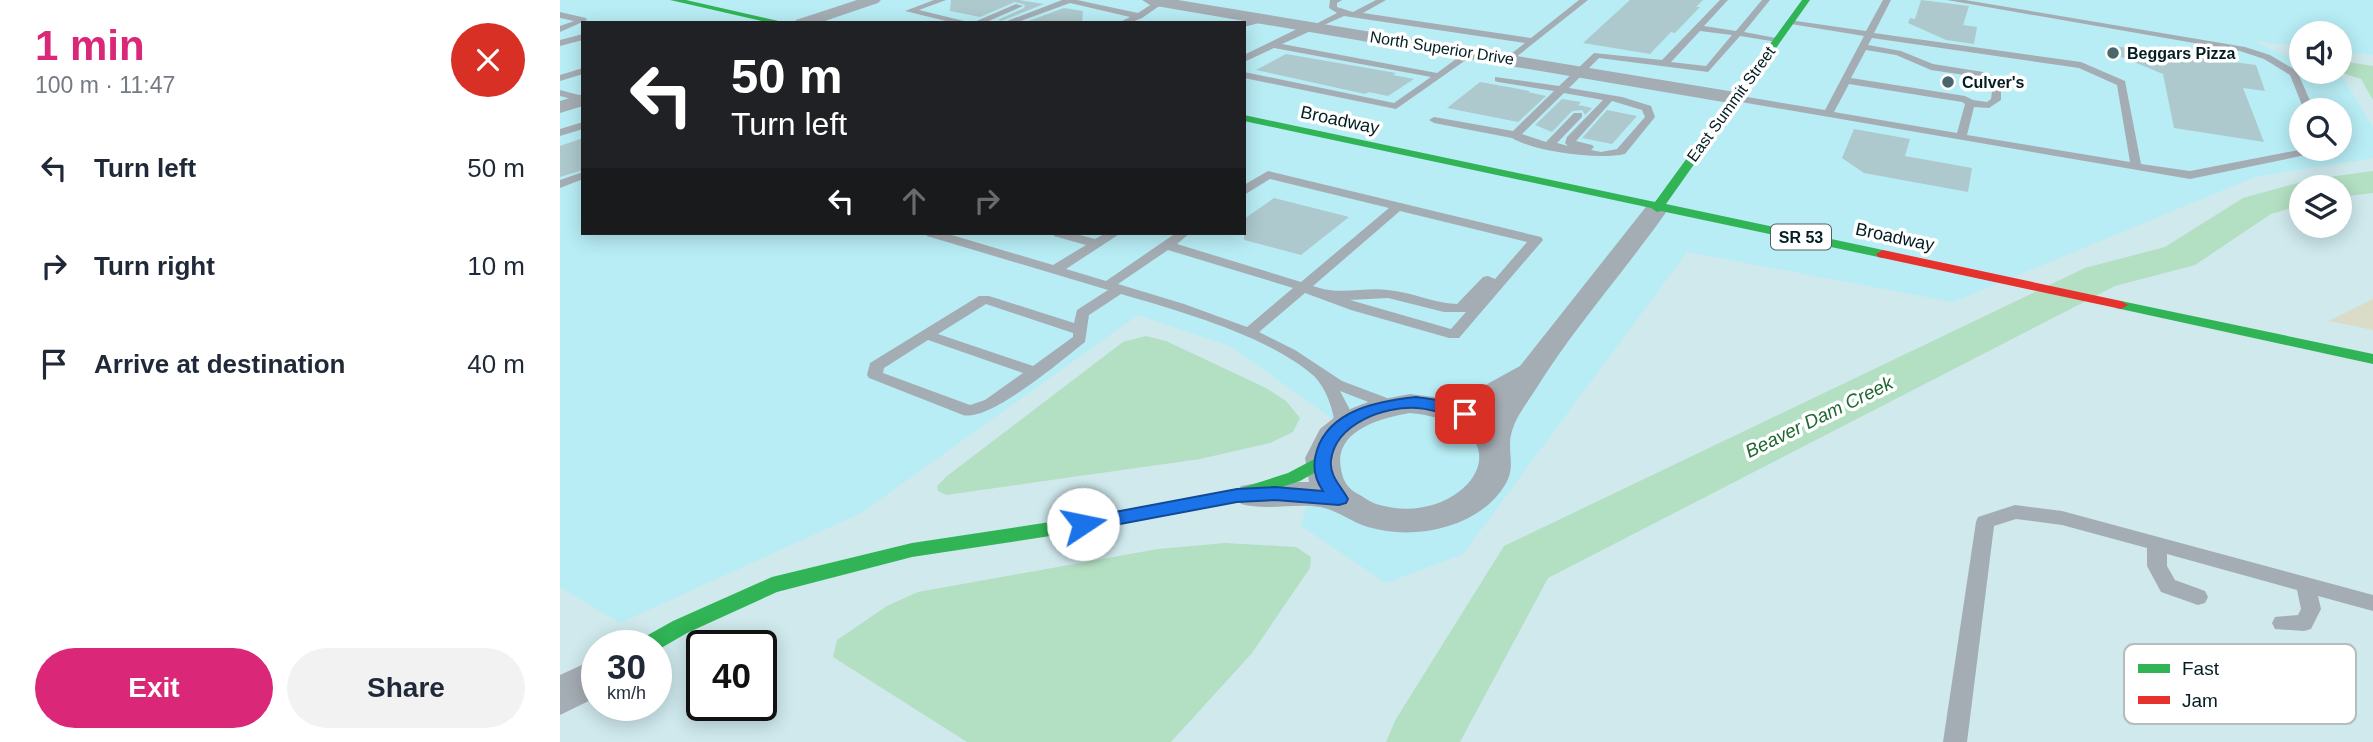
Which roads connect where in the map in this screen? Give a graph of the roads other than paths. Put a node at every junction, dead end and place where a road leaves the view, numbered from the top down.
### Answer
1 (674, 0) edge
2 (873, 0) edge
3 (942, 0) edge
4 (1338, 0) edge
5 (1382, 0) edge
6 (1584, 0) edge
7 (1724, 0) edge
8 (1766, 0) edge
9 (1806, 0) edge
10 (1887, 0) edge
11 (1951, 0) edge
12 (1068, 1) edge
13 (1158, 1) edge
14 (1024, 5) dead end
15 (1343, 13) junction
16 (1356, 14) junction
17 (560, 15) edge
18 (1139, 16) junction
19 (1263, 19) junction
20 (774, 21) edge
21 (808, 21) edge
22 (957, 21) edge
23 (981, 21) edge
24 (1012, 21) edge
25 (1127, 21) edge
26 (1246, 23) edge
27 (1789, 23) junction
28 (1311, 27) junction
29 (1698, 28) junction
30 (560, 29) edge
31 (1737, 33) junction
32 (1868, 35) junction
33 (581, 38) edge
34 (1777, 39) junction
35 (1531, 41) junction
36 (560, 43) edge
37 (1273, 45) junction
38 (1861, 47) junction
39 (1470, 53) junction
40 (1246, 58) edge
41 (1510, 59) junction
42 (1665, 63) junction
43 (1580, 71) junction
44 (581, 73) edge
45 (1246, 75) edge
46 (1439, 76) junction
47 (1498, 79) dead end
48 (1845, 80) junction
49 (581, 88) edge
50 (1563, 90) junction
51 (560, 93) edge
52 (1597, 96) junction
53 (581, 98) edge
54 (1610, 98) junction
55 (1735, 98) junction
56 (2304, 98) edge
57 (1970, 103) junction
58 (1828, 114) junction
59 (1246, 118) edge
60 (1434, 120) dead end
61 (1645, 125) junction
62 (581, 126) edge
63 (560, 133) edge
64 (1516, 135) junction
65 (1961, 137) junction
66 (1548, 146) junction
67 (2289, 155) edge
68 (2136, 167) junction
69 (581, 176) edge
70 (560, 184) edge
71 (1246, 190) edge
72 (1398, 207) junction
73 (1657, 208) junction
74 (939, 235) edge
75 (1066, 235) edge
76 (1112, 235) edge
77 (1181, 235) edge
78 (1531, 239) junction
79 (1097, 244) junction
80 (1166, 245) junction
81 (1055, 270) junction
82 (1302, 286) junction
83 (1113, 287) junction
84 (1330, 296) junction
85 (1079, 330) junction
86 (1249, 333) junction
87 (926, 335) junction
88 (2373, 359) edge
89 (1533, 369) junction
90 (1036, 372) junction
91 (1322, 376) junction
92 (1389, 405) junction
93 (1451, 409) junction
94 (1343, 425) junction
95 (1494, 444) junction
96 (1322, 461) junction
97 (1237, 496) junction
98 (1339, 499) junction
99 (2157, 544) junction
100 (2306, 585) junction
101 (2198, 597) dead end
102 (2373, 603) edge
103 (2282, 623) dead end
104 (672, 632) edge
105 (581, 685) edge
106 (560, 697) edge
107 (1955, 742) edge

1 - 20 main road
2 - 21 street
3 - 22 lane
4 - 15 lane
5 - 16 lane
6 - 35 lane
7 - 29 lane
8 - 31 lane
9 - 27 main road, East Summit Street
10 - 32 lane
11 - 56 lane
12 - 18 lane
12 - 24 lane
13 - 18 lane
13 - 19 street, North Superior Drive
14 - 23 lane
15 - 16 lane
15 - 28 lane
16 - 35 lane
17 - 30 lane
18 - 25 lane
19 - 26 lane
19 - 28 street, North Superior Drive
27 - 32 lane
27 - 34 main road, East Summit Street
28 - 37 lane
28 - 39 street, North Superior Drive
29 - 31 lane
29 - 42 lane
31 - 34 lane
31 - 42 lane
32 - 38 lane
32 - 68 lane
33 - 36 lane
34 - 55 main road, East Summit Street
35 - 41 lane
37 - 40 lane
37 - 46 lane
38 - 48 lane
38 - 57 lane
39 - 41 street, North Superior Drive
39 - 46 lane
41 - 43 street, North Superior Drive
42 - 43 lane
43 - 50 lane
43 - 55 street, North Superior Drive
44 - 51 lane
45 - 46 lane
47 - 50 lane
48 - 57 lane
48 - 58 lane
49 - 51 street
50 - 52 lane
50 - 64 lane
51 - 53 street
52 - 54 lane
52 - 66 lane
54 - 61 lane
54 - 61 lane
55 - 58 lane
55 - 73 main road, East Summit Street
57 - 65 lane
58 - 65 lane
59 - 73 main road, Broadway / SR 53
60 - 64 lane
61 - 66 lane
62 - 63 lane
64 - 66 lane
65 - 68 lane
67 - 68 lane
69 - 70 lane
71 - 72 lane
72 - 78 lane
72 - 82 lane
73 - 88 main road, Broadway / SR 53
73 - 89 street
74 - 81 lane
75 - 79 lane
76 - 79 lane
77 - 80 lane
78 - 84 lane
78 - 84 lane
79 - 81 lane
80 - 82 lane
80 - 83 lane
81 - 83 lane
82 - 84 lane
82 - 86 lane
83 - 85 lane
83 - 86 lane
85 - 87 lane
85 - 90 lane
86 - 91 lane
87 - 90 lane
87 - 90 lane
89 - 93 street
89 - 95 street
91 - 92 lane
91 - 94 lane
92 - 93 street
92 - 94 street
93 - 95 street
94 - 96 street
95 - 98 street
96 - 97 main road
96 - 98 street
97 - 98 street
97 - 104 main road
99 - 100 lane
99 - 101 lane
99 - 107 lane
100 - 102 lane
100 - 103 lane
105 - 106 street

